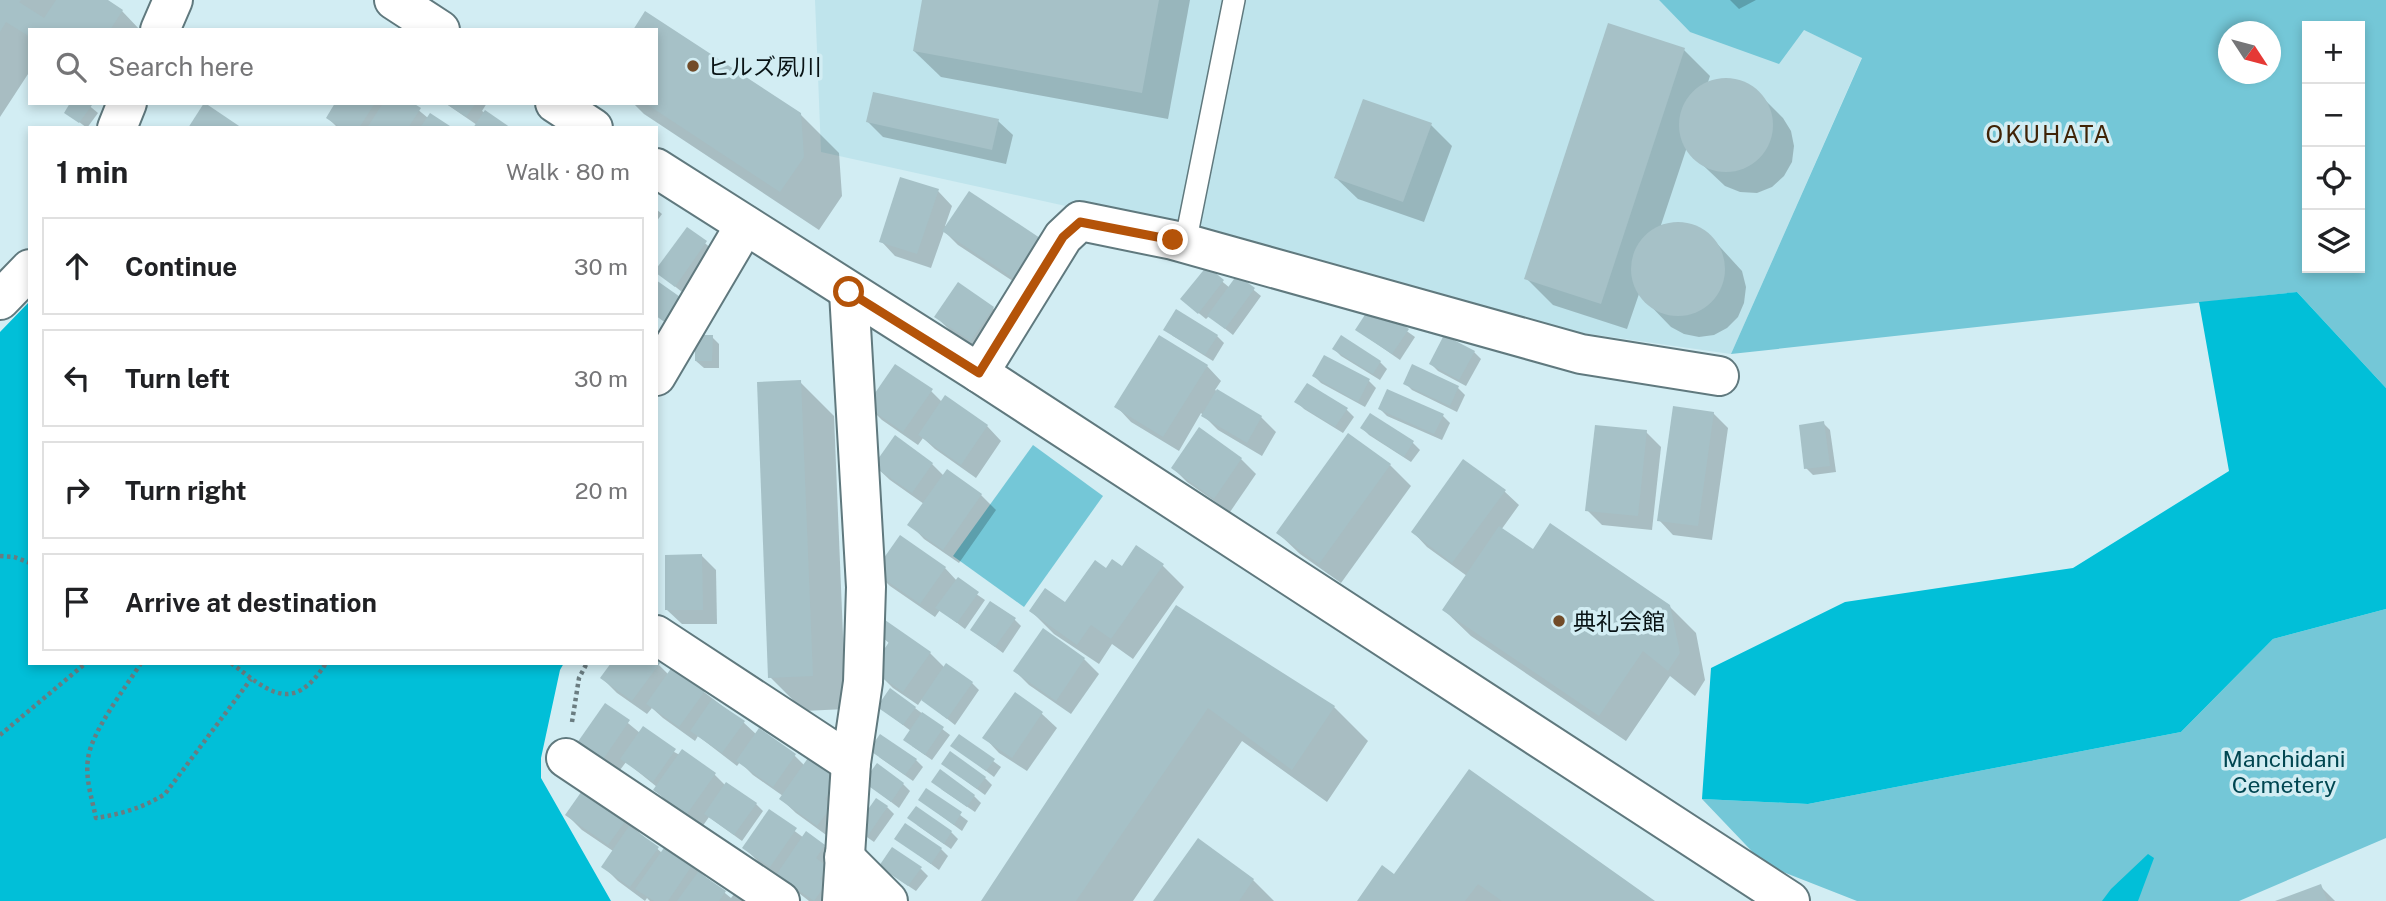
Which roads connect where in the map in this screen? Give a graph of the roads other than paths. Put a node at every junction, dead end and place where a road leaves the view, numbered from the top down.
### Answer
1 (173, 0) edge
2 (394, 0) edge
3 (1234, 0) edge
4 (161, 28) edge
5 (437, 28) edge
6 (126, 105) edge
7 (558, 105) edge
8 (118, 126) edge
9 (590, 126) edge
10 (658, 169) edge
11 (745, 225) junction
12 (1185, 244) junction
13 (28, 271) edge
14 (849, 292) junction
15 (0, 300) edge
16 (658, 373) edge
17 (979, 373) junction
18 (1719, 376) dead end
19 (658, 636) edge
20 (566, 758) road end
21 (851, 763) junction
22 (844, 858) junction
23 (780, 901) edge
24 (842, 901) edge
25 (888, 901) edge
26 (1790, 901) edge

1 - 4 street
2 - 5 street
3 - 12 lane
6 - 8 street
7 - 9 street
10 - 11 street
11 - 14 street
11 - 16 street
12 - 17 street
12 - 18 street
13 - 15 street
14 - 17 street
14 - 21 street
17 - 26 street
19 - 21 street
20 - 23 street
21 - 22 street
22 - 24 street
22 - 25 street

